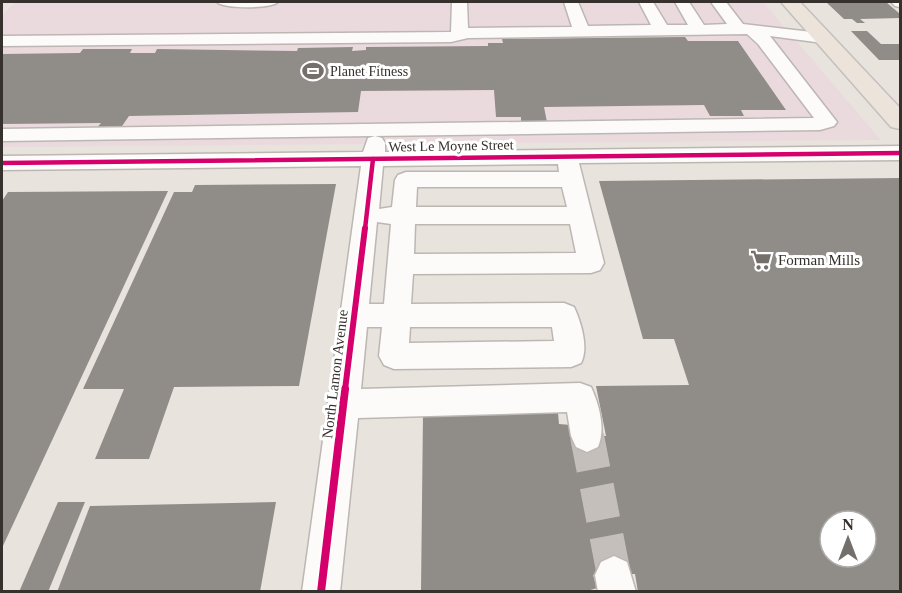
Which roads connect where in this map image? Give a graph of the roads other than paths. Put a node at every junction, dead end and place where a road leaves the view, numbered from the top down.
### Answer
1 (225, 2) edge
2 (270, 2) edge
3 (459, 2) edge
4 (571, 2) edge
5 (646, 2) edge
6 (682, 2) edge
7 (718, 2) edge
8 (790, 2) edge
9 (744, 29) junction
10 (699, 30) junction
11 (816, 30) junction
12 (582, 31) junction
13 (662, 31) junction
14 (460, 35) junction
15 (2, 41) edge
16 (900, 122) edge
17 (775, 125) junction
18 (2, 135) edge
19 (375, 145) junction
20 (900, 153) edge
21 (794, 154) junction
22 (2, 163) edge
23 (569, 168) junction
24 (418, 169) junction
25 (580, 215) junction
26 (366, 216) junction
27 (404, 216) junction
28 (400, 264) junction
29 (354, 316) junction
30 (397, 316) junction
31 (343, 404) junction
32 (587, 436) tunnel mouth
33 (321, 591) edge

1 - 2 street
3 - 14 street
4 - 12 street
5 - 13 street
6 - 10 street
7 - 9 street
8 - 11 main road
9 - 10 street
9 - 11 street
9 - 17 street
10 - 13 street
11 - 16 main road
12 - 13 street
12 - 14 street
14 - 15 street
17 - 19 street
17 - 21 street
18 - 19 street
19 - 22 street, West Le Moyne Street
19 - 24 street, West Le Moyne Street
19 - 26 street, North Lamon Avenue
20 - 21 street
21 - 23 street
23 - 24 street, West Le Moyne Street
23 - 25 street
24 - 27 street
25 - 27 street
25 - 28 street
26 - 27 street
26 - 29 street, North Lamon Avenue
27 - 28 street
28 - 30 street
29 - 30 street
29 - 31 street, North Lamon Avenue
30 - 30 street
31 - 32 street
31 - 33 street, North Lamon Avenue

